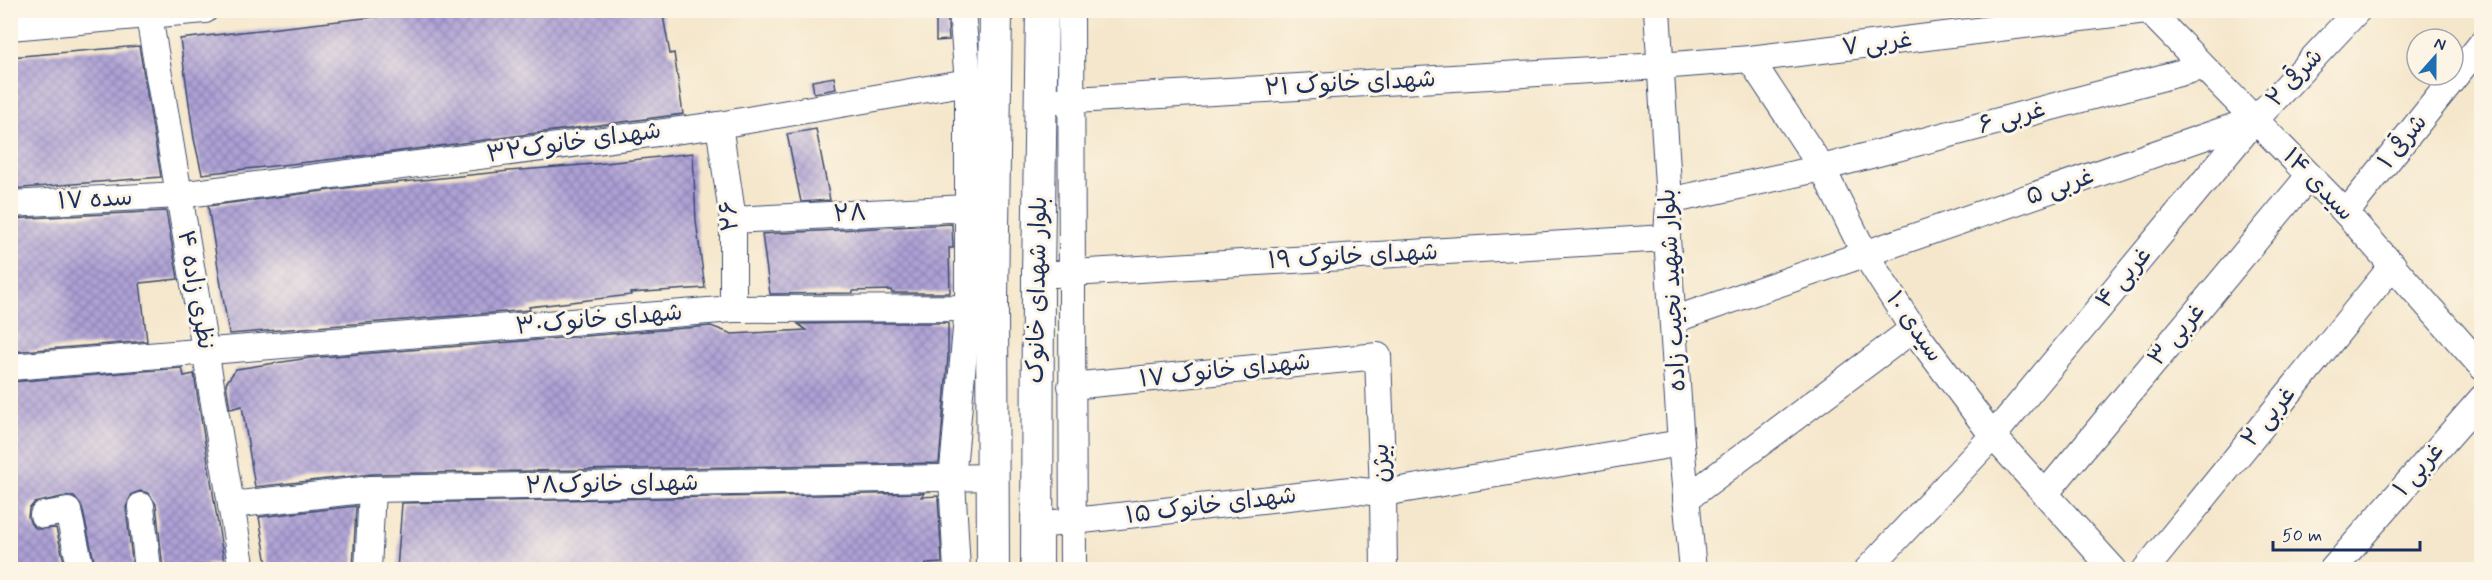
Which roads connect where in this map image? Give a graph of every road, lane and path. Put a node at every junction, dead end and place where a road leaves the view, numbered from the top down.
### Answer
1 (205, 10) edge
2 (962, 10) edge
3 (996, 10) edge
4 (1042, 10) edge
5 (1071, 10) edge
6 (1657, 10) edge
7 (2358, 10) edge
8 (2154, 13) edge
9 (149, 14) edge
10 (10, 27) edge
11 (2481, 43) edge
12 (1750, 59) junction
13 (1659, 66) junction
14 (2202, 67) junction
15 (968, 82) junction
16 (1055, 101) junction
17 (2256, 119) junction
18 (719, 125) junction
19 (1822, 168) junction
20 (2309, 176) junction
21 (179, 195) junction
22 (1669, 201) junction
23 (10, 204) edge
24 (967, 207) junction
25 (2346, 213) junction
26 (733, 220) junction
27 (1667, 238) junction
28 (1865, 254) junction
29 (2393, 265) junction
30 (1072, 273) junction
31 (1038, 275) junction
32 (980, 305) junction
33 (733, 309) junction
34 (1673, 320) junction
35 (1913, 329) junction
36 (206, 351) junction
37 (2477, 351) edge
38 (1378, 356) joint
39 (10, 367) edge
40 (1071, 386) junction
41 (2481, 398) edge
42 (1993, 436) junction
43 (1681, 443) junction
44 (993, 477) junction
45 (952, 480) junction
46 (372, 489) junction
47 (1383, 493) junction
48 (2045, 494) junction
49 (1686, 499) junction
50 (231, 505) junction
51 (141, 506) dead end
52 (43, 515) dead end
53 (1072, 523) junction
54 (1038, 525) junction
55 (81, 570) edge
56 (147, 570) edge
57 (242, 570) edge
58 (368, 570) edge
59 (957, 570) edge
60 (993, 570) edge
61 (1037, 570) edge
62 (1073, 570) edge
63 (1384, 570) edge
64 (1693, 570) edge
65 (1867, 570) edge
66 (2114, 570) edge
67 (2145, 570) edge
68 (2332, 570) edge

1 - 9 street
2 - 15 street
3 - 32 main road, بلوار شهدای خانوک
4 - 16 main road, بلوار شهدای خانوک
5 - 16 street
6 - 13 street, بلوار شهید نجیب زاده
7 - 17 street, شرقی ۲
8 - 12 street, غربی ۷
8 - 14 street, سیدی ۱۴
9 - 10 street
9 - 21 street, نظری زاده ۴
11 - 25 street, شرقی ۱
12 - 13 street
12 - 19 street, سیدی ۱۰
13 - 16 street, شهدای خانوک ۲۱
13 - 22 street, بلوار شهید نجیب زاده
14 - 17 street, سیدی ۱۴
14 - 19 street, غربی ۶
15 - 18 street, شهدای خانوک۳۲
15 - 24 street
16 - 30 street
16 - 31 main road, بلوار شهدای خانوک
17 - 20 street, سیدی ۱۴
17 - 28 street, غربی ۵
17 - 42 street, غربی ۴
18 - 21 street, شهدای خانوک۳۲
18 - 26 street, ۲۶
19 - 22 street
19 - 28 street, سیدی ۱۰
20 - 25 street, سیدی ۱۴
20 - 48 street, غربی ۳
21 - 23 street, سده ۱۷
21 - 36 street, نظری زاده ۴
22 - 27 street, بلوار شهید نجیب زاده
24 - 26 street, ۲۸
24 - 32 street
25 - 29 street, سیدی ۱۴
26 - 33 street, ۲۶
27 - 30 street, شهدای خانوک ۱۹
27 - 34 street, بلوار شهید نجیب زاده
28 - 34 street
28 - 35 street, سیدی ۱۰
29 - 37 street, سیدی ۱۴
29 - 67 street, غربی ۲
30 - 31 street, شهدای خانوک ۱۹
30 - 40 street
31 - 54 main road, بلوار شهدای خانوک
32 - 33 street, شهدای خانوک۳۰
32 - 44 main road, بلوار شهدای خانوک
32 - 45 street
33 - 36 street, شهدای خانوک۳۰
34 - 43 street, بلوار شهید نجیب زاده
35 - 42 street, سیدی ۱۰
35 - 49 street
36 - 39 street, شهدای خانوک۳۰
36 - 50 street, نظری زاده ۴
38 - 40 street, شهدای خانوک ۱۷
38 - 47 street, بیژن
40 - 53 street
41 - 68 street, غربی ۱
42 - 48 street, سیدی ۱۰
42 - 65 street
43 - 47 street, شهدای خانوک ۱۵
43 - 49 street, بلوار شهید نجیب زاده
44 - 45 street, شهدای خانوک۲۸
44 - 60 main road, بلوار شهدای خانوک
45 - 46 street, شهدای خانوک۲۸
45 - 59 street
46 - 50 street, شهدای خانوک۲۸
46 - 58 street
47 - 53 street, شهدای خانوک ۱۵
47 - 63 street, بیژن
48 - 66 street, سیدی ۱۰
49 - 64 street, بلوار شهید نجیب زاده
50 - 57 street, نظری زاده ۴
51 - 56 street
52 - 55 street
53 - 54 street, شهدای خانوک ۱۵
53 - 62 street
54 - 61 main road, بلوار شهدای خانوک

